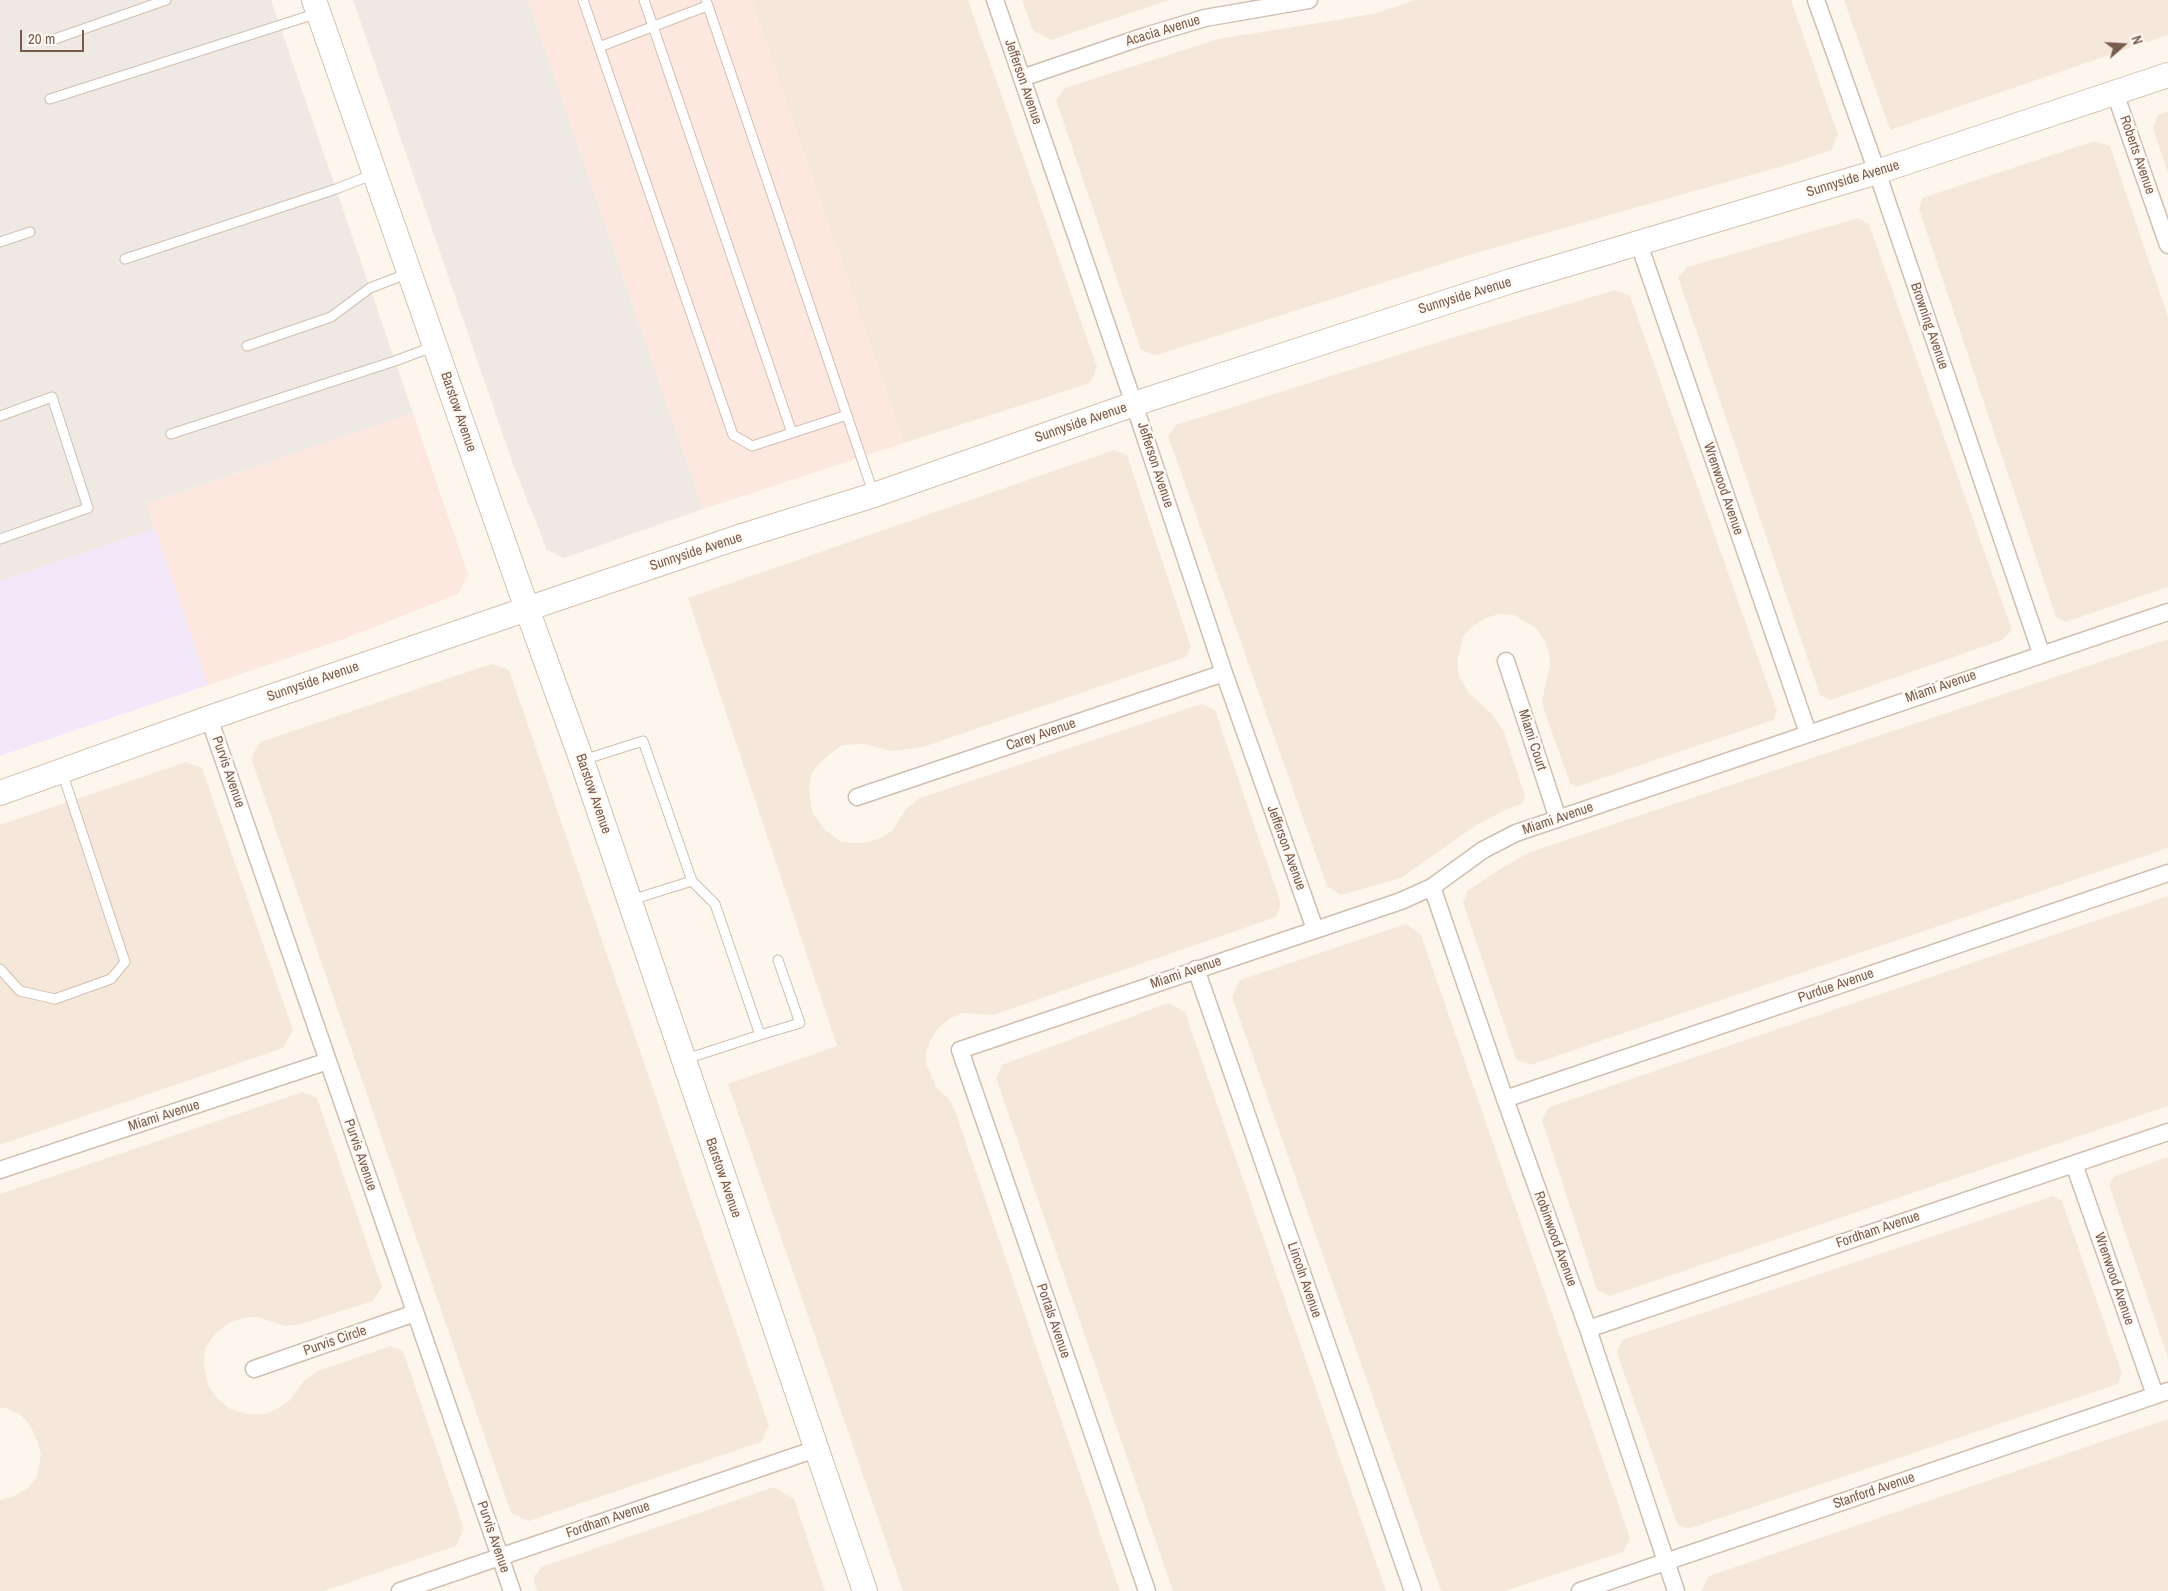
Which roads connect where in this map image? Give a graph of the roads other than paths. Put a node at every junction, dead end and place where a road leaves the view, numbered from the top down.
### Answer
1 (166, 0) edge
2 (583, 0) edge
3 (644, 0) edge
4 (994, 0) edge
5 (1309, 0) edge
6 (1816, 0) edge
7 (706, 3) edge
8 (316, 6) edge
9 (653, 27) junction
10 (49, 41) dead end
11 (600, 47) junction
12 (2168, 75) edge
13 (1022, 78) junction
14 (2115, 93) junction
15 (50, 99) dead end
16 (1877, 172) junction
17 (374, 174) junction
18 (30, 232) dead end
19 (0, 242) edge
20 (1639, 244) junction
21 (2168, 245) edge
22 (125, 259) dead end
23 (409, 273) junction
24 (247, 346) dead end
25 (435, 346) junction
26 (1134, 404) junction
27 (846, 415) junction
28 (0, 416) edge
29 (792, 433) junction
30 (170, 434) dead end
31 (874, 495) junction
32 (0, 539) edge
33 (527, 610) junction
34 (2168, 612) edge
35 (2041, 653) junction
36 (1506, 661) dead end
37 (1224, 673) junction
38 (209, 718) junction
39 (1808, 733) junction
40 (582, 761) junction
41 (61, 772) junction
42 (0, 793) edge
43 (858, 797) dead end
44 (1558, 819) junction
45 (2168, 873) edge
46 (692, 881) junction
47 (1432, 887) junction
48 (629, 900) junction
49 (1316, 929) junction
50 (778, 960) dead end
51 (0, 969) edge
52 (1196, 970) junction
53 (760, 1035) junction
54 (960, 1050) joint
55 (683, 1060) junction
56 (328, 1061) junction
57 (1505, 1099) junction
58 (2168, 1132) edge
59 (2074, 1164) junction
60 (0, 1170) edge
61 (415, 1314) junction
62 (1588, 1329) junction
63 (254, 1369) dead end
64 (2161, 1393) edge
65 (816, 1449) junction
66 (500, 1557) junction
67 (1666, 1562) junction
68 (400, 1591) edge
69 (512, 1591) edge
70 (865, 1591) edge
71 (1147, 1591) edge
72 (1413, 1591) edge
73 (1580, 1591) edge
74 (1676, 1591) edge

1 - 10 lane
2 - 11 lane
3 - 9 lane
4 - 13 street, Jefferson Avenue
5 - 13 street, Acacia Avenue
6 - 16 street, Browning Avenue
7 - 9 lane
7 - 27 lane
8 - 15 lane
8 - 17 main road, Barstow Avenue
9 - 11 lane
9 - 29 lane
11 - 29 lane
12 - 14 main road, Sunnyside Avenue
13 - 26 street, Jefferson Avenue
14 - 16 main road, Sunnyside Avenue
14 - 21 street, Roberts Avenue
16 - 20 main road, Sunnyside Avenue
16 - 35 street, Browning Avenue
17 - 22 lane
17 - 23 main road, Barstow Avenue
18 - 19 lane
20 - 26 main road, Sunnyside Avenue
20 - 39 street, Wrenwood Avenue
23 - 24 lane
23 - 25 main road, Barstow Avenue
25 - 30 lane
25 - 33 main road, Barstow Avenue
26 - 31 main road, Sunnyside Avenue
26 - 37 street, Jefferson Avenue
27 - 29 lane
27 - 31 lane
28 - 32 lane
31 - 33 main road, Sunnyside Avenue
33 - 38 main road, Sunnyside Avenue
33 - 40 main road, Barstow Avenue
34 - 35 street, Miami Avenue
35 - 39 street, Miami Avenue
36 - 44 street, Miami Court
37 - 43 street, Carey Avenue
37 - 49 street, Jefferson Avenue
38 - 41 main road, Sunnyside Avenue
38 - 56 street, Purvis Avenue
39 - 44 street, Miami Avenue
40 - 46 lane
40 - 48 main road, Barstow Avenue
41 - 42 main road, Sunnyside Avenue
41 - 51 lane
44 - 47 street, Miami Avenue
45 - 57 street, Purdue Avenue
46 - 48 lane
46 - 53 lane
47 - 49 street, Miami Avenue
47 - 57 street, Robinwood Avenue
48 - 55 main road, Barstow Avenue
49 - 52 street, Miami Avenue
50 - 53 lane
52 - 54 street, Miami Avenue
52 - 72 street, Lincoln Avenue
53 - 55 lane
54 - 71 street, Portals Avenue
55 - 65 main road, Barstow Avenue
56 - 60 street, Miami Avenue
56 - 61 street, Purvis Avenue
57 - 62 street, Robinwood Avenue
58 - 59 street, Fordham Avenue
59 - 62 street, Fordham Avenue
59 - 64 street, Wrenwood Avenue
61 - 63 street, Purvis Circle
61 - 66 street, Purvis Avenue
62 - 67 street, Robinwood Avenue
64 - 67 street, Stanford Avenue
65 - 66 street, Fordham Avenue
65 - 70 main road, Barstow Avenue
66 - 68 street, Fordham Avenue
66 - 69 street, Purvis Avenue
67 - 73 street, Stanford Avenue
67 - 74 street, Robinwood Avenue

